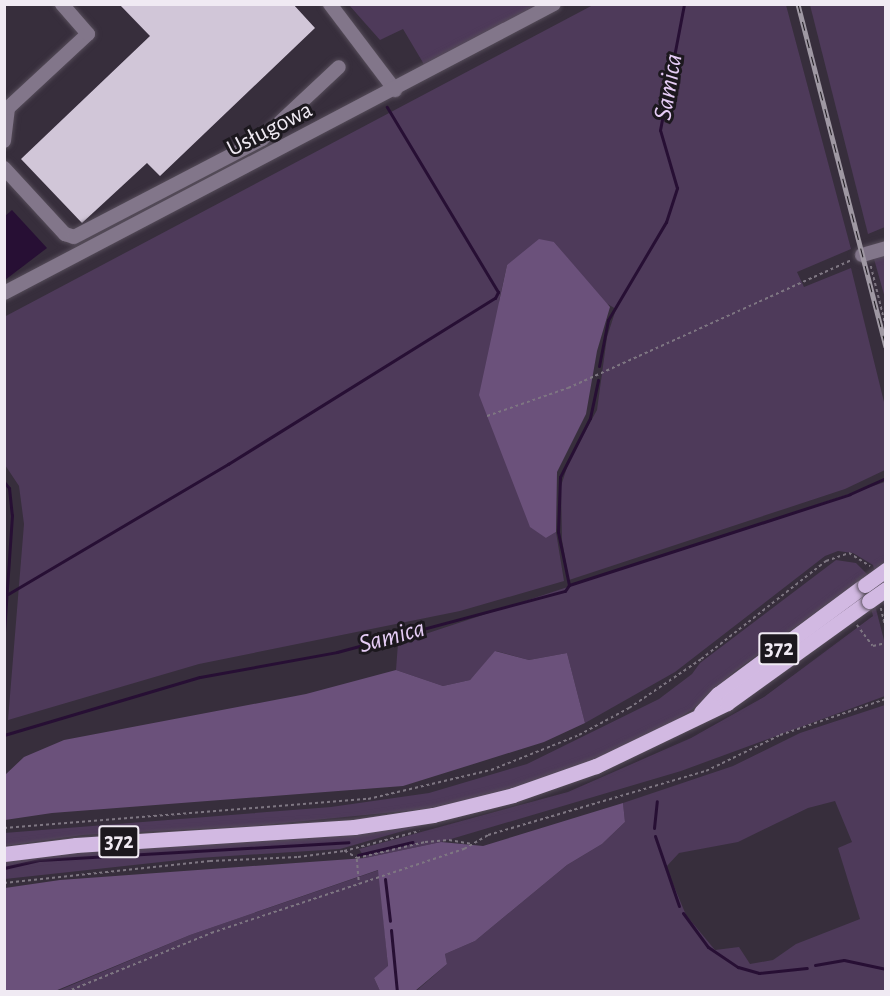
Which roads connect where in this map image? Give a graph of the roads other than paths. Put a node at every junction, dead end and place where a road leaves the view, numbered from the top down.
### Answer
1 (62, 4) edge
2 (330, 4) edge
3 (554, 4) edge
4 (339, 67) dead end
5 (395, 90) junction
6 (4, 141) edge
7 (4, 168) edge
8 (885, 248) edge
9 (866, 257) road end
10 (4, 293) edge
11 (878, 569) edge
12 (878, 597) edge
13 (697, 717) junction
14 (4, 854) edge

1 - 6 lane
2 - 5 lane
3 - 5 lane, Usługowa
4 - 7 lane
5 - 10 lane, Usługowa
8 - 9 lane
11 - 13 main road, 372, bridge
12 - 13 main road, 372
13 - 14 main road, 372

